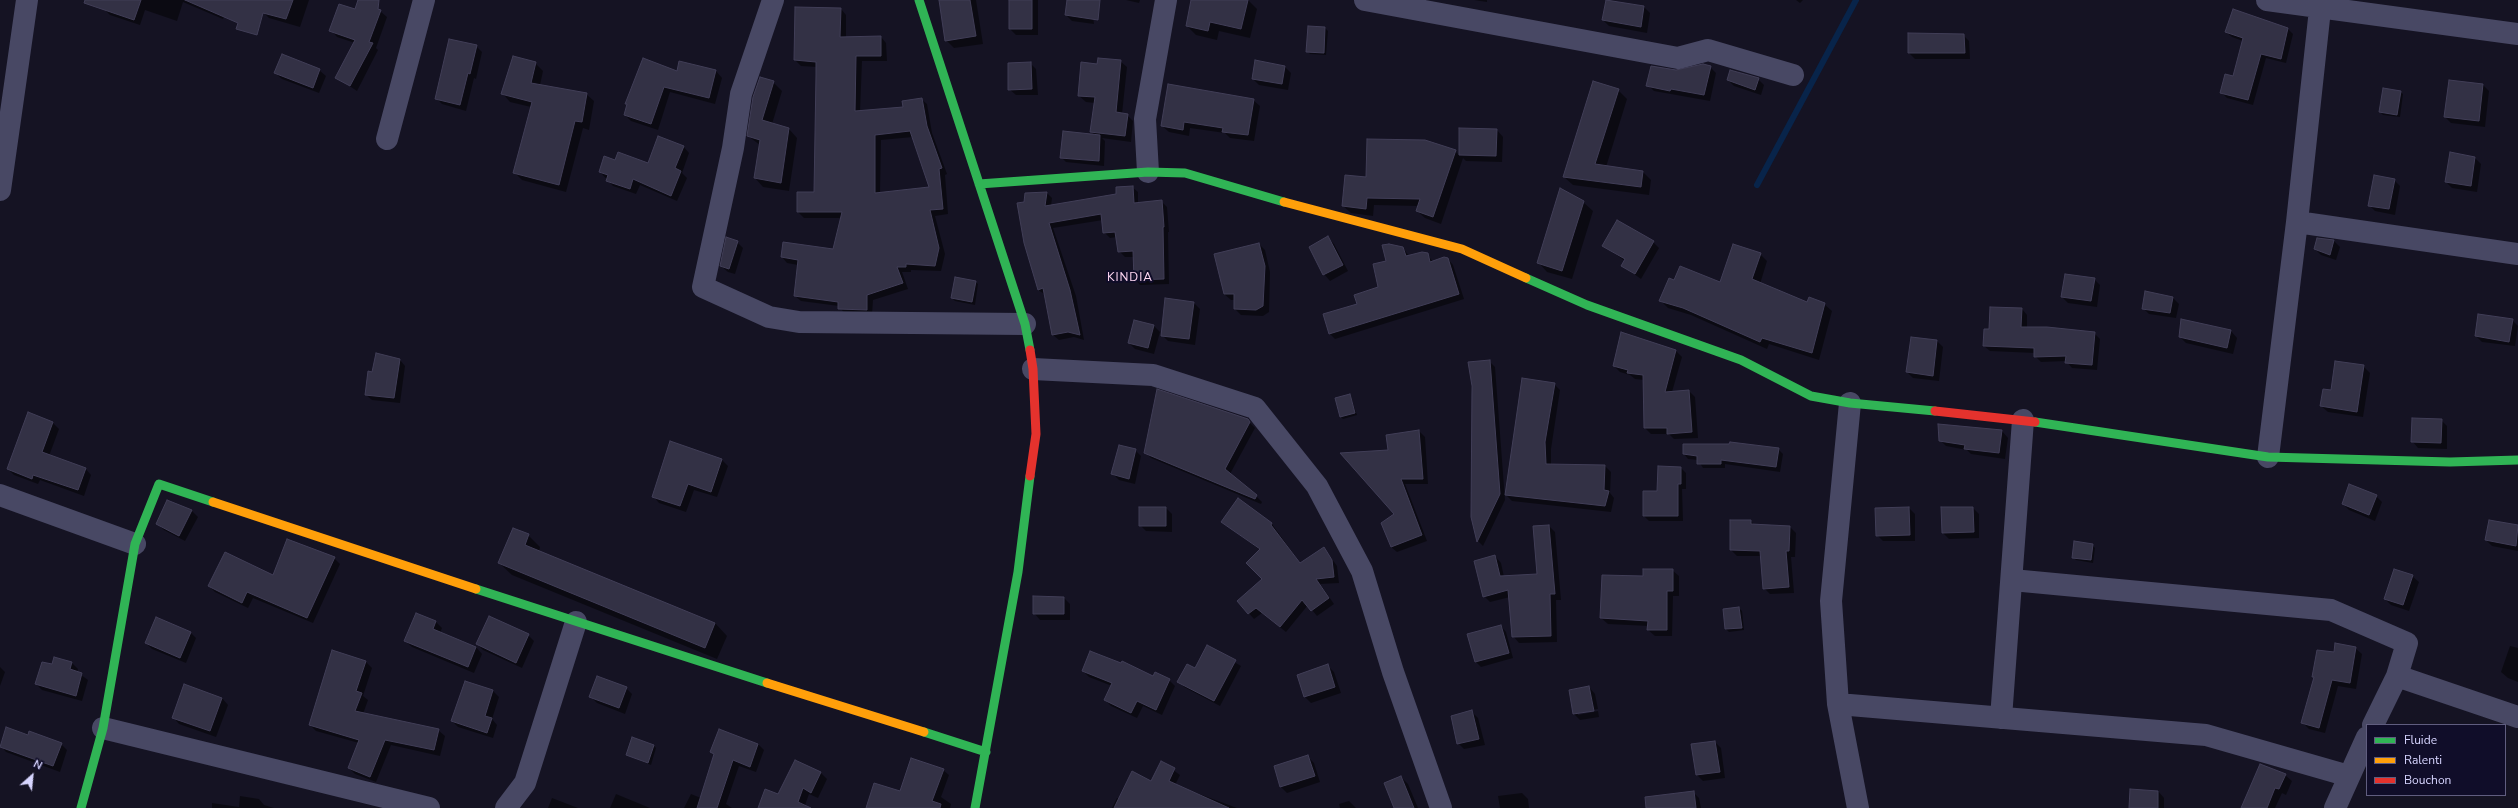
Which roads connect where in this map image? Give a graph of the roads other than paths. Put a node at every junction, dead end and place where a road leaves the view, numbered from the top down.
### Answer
1 (27, 0) edge
2 (424, 0) edge
3 (774, 0) edge
4 (919, 0) edge
5 (1166, 0) edge
6 (2267, 0) edge
7 (1379, 1) edge
8 (2320, 4) edge
9 (2518, 34) edge
10 (1793, 74) dead end
11 (387, 139) dead end
12 (1148, 172) junction
13 (979, 184) junction
14 (0, 190) edge
15 (2297, 222) junction
16 (2518, 254) edge
17 (1024, 324) junction
18 (1033, 369) junction
19 (1850, 403) junction
20 (2023, 420) junction
21 (2268, 457) junction
22 (2518, 460) edge
23 (0, 495) edge
24 (135, 544) junction
25 (2012, 580) junction
26 (576, 622) junction
27 (2396, 676) junction
28 (1838, 704) junction
29 (2518, 716) edge
30 (2002, 718) junction
31 (2373, 724) edge
32 (103, 728) junction
33 (2366, 739) edge
34 (986, 752) junction
35 (2349, 776) junction
36 (81, 808) edge
37 (429, 808) edge
38 (506, 808) edge
39 (975, 808) edge
40 (1441, 808) edge
41 (1858, 808) edge
42 (2335, 808) edge

1 - 14 street
2 - 11 street
3 - 17 street
4 - 13 street
5 - 12 street
6 - 8 street
7 - 10 street
8 - 9 street
8 - 15 street
12 - 13 street
12 - 19 street
13 - 17 street
15 - 16 street
15 - 21 street
17 - 18 street
18 - 34 street
18 - 40 street
19 - 20 street
19 - 28 street
20 - 21 street
20 - 25 street
21 - 22 street
23 - 24 street
24 - 26 street
24 - 32 street
25 - 27 street
25 - 30 street
26 - 34 street
26 - 38 street
27 - 29 street
27 - 31 street
28 - 30 street
28 - 41 street
30 - 35 street
32 - 36 street
32 - 37 street
33 - 35 street
34 - 39 street
35 - 42 street

